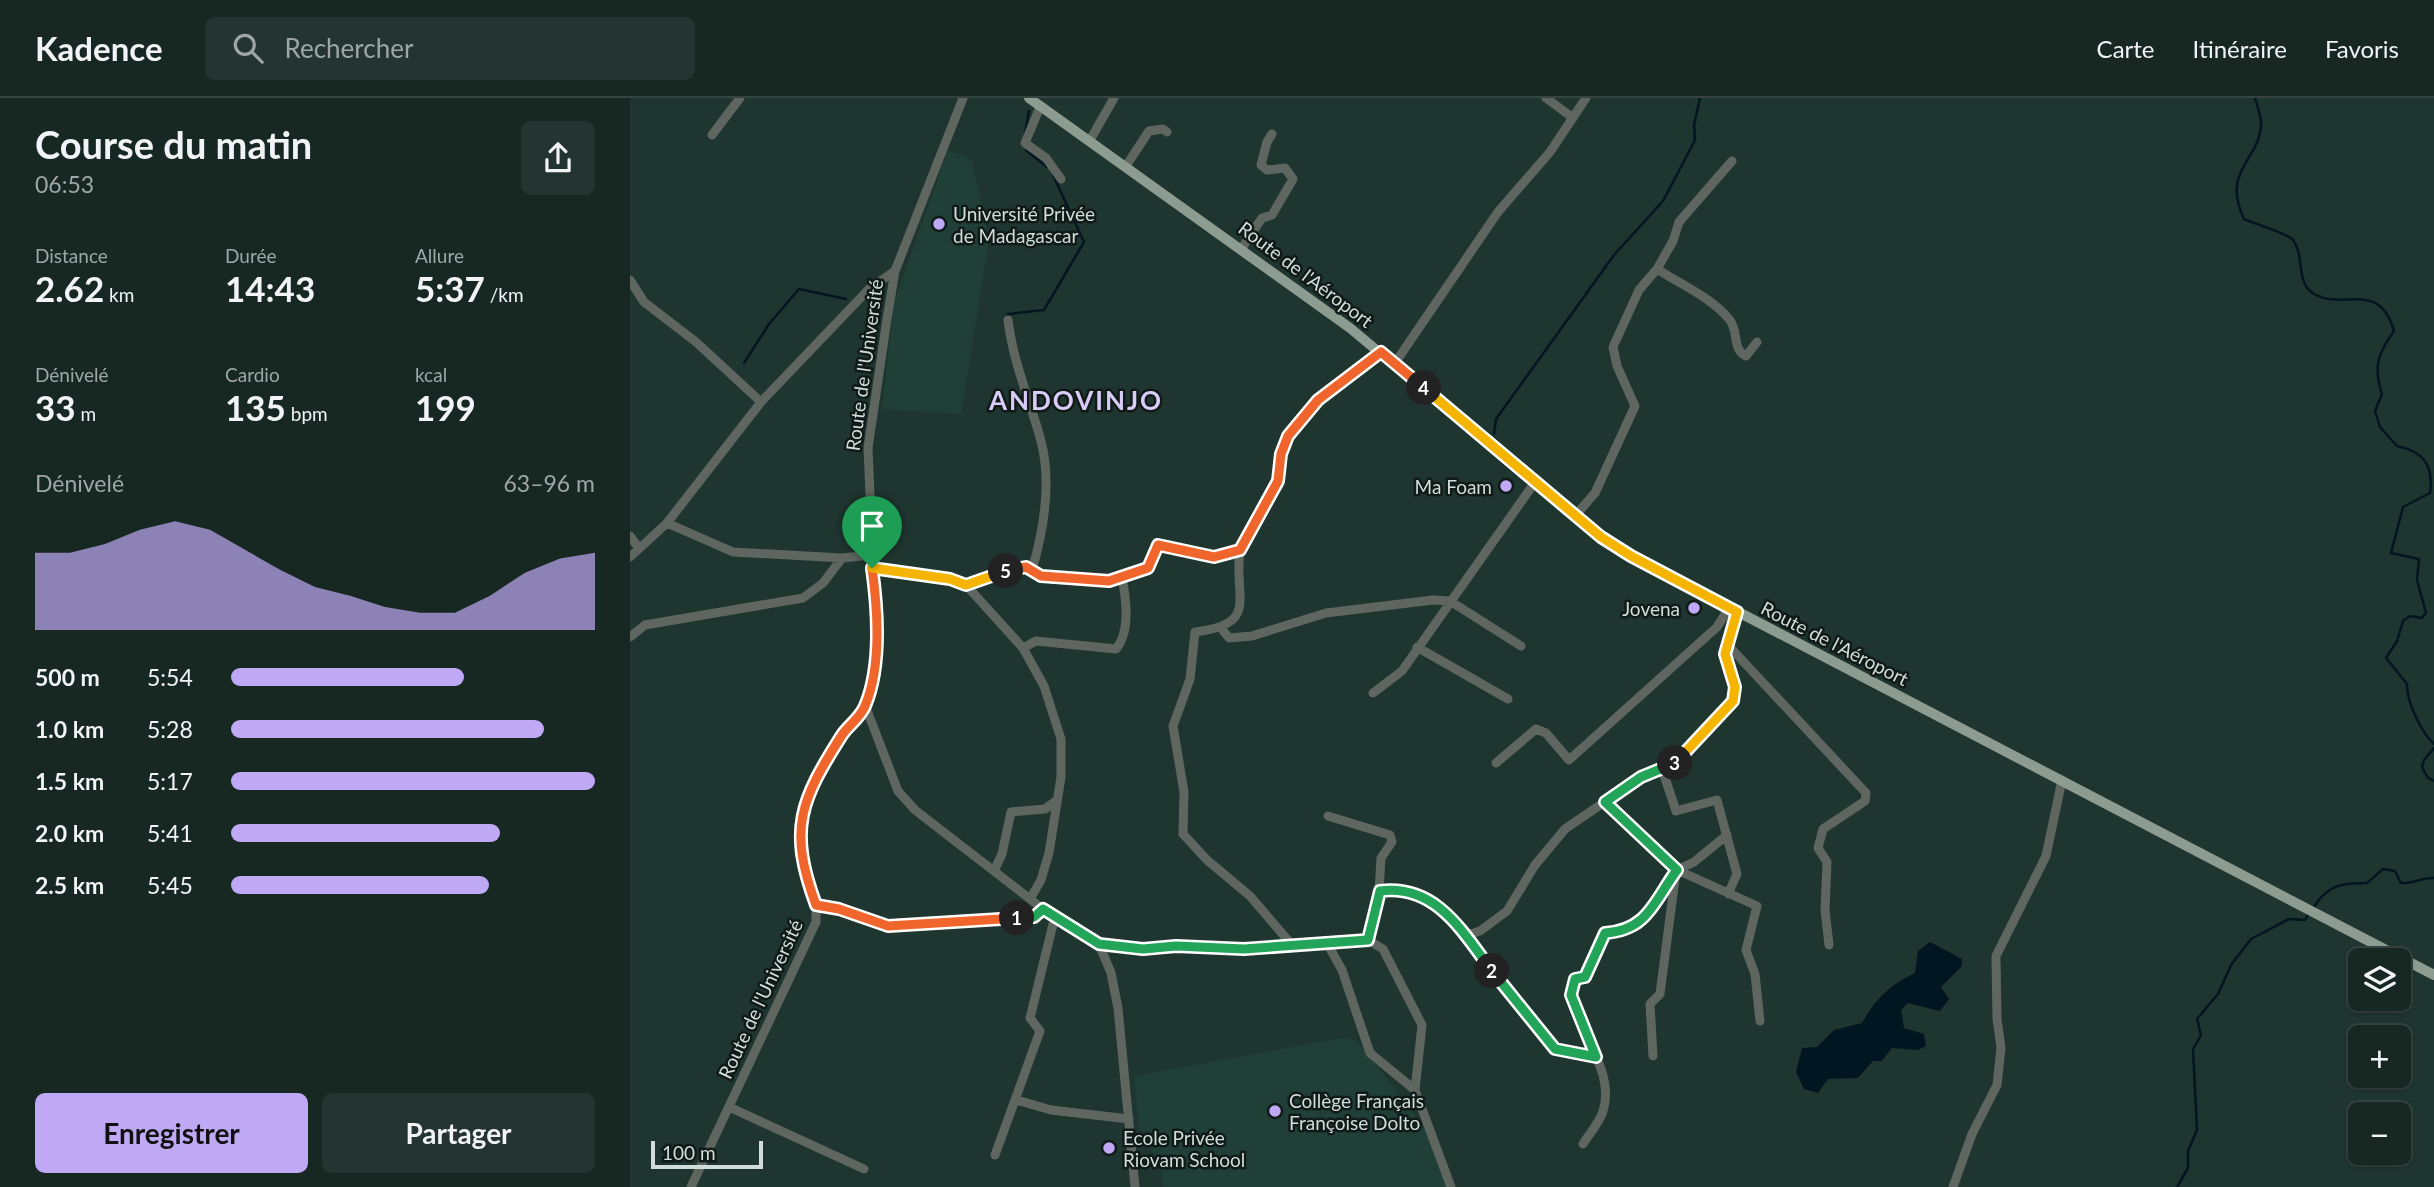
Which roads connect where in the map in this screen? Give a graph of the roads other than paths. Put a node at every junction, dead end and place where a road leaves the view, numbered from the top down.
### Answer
1 (740, 98) edge
2 (963, 98) edge
3 (1029, 98) edge
4 (1114, 98) edge
5 (1546, 98) edge
6 (1587, 98) edge
7 (1040, 107) junction
8 (1573, 118) junction
9 (1167, 132) dead end
10 (1272, 134) dead end
11 (712, 135) dead end
12 (1090, 140) junction
13 (1025, 143) junction
14 (1024, 155) dead end
15 (1732, 161) dead end
16 (1126, 166) junction
17 (1061, 179) dead end
18 (1242, 248) junction
19 (1657, 269) junction
20 (895, 271) junction
21 (630, 280) edge
22 (1008, 320) dead end
23 (1756, 342) dead end
24 (1381, 352) junction
25 (1395, 363) junction
26 (761, 402) junction
27 (1535, 482) junction
28 (1576, 516) junction
29 (667, 523) junction
30 (630, 536) edge
31 (638, 547) junction
32 (1240, 550) junction
33 (871, 555) junction
34 (630, 557) edge
35 (842, 558) junction
36 (872, 568) junction
37 (1032, 570) junction
38 (1122, 577) junction
39 (966, 585) junction
40 (1450, 601) junction
41 (1733, 610) junction
42 (1221, 628) junction
43 (630, 637) edge
44 (1726, 643) junction
45 (1521, 646) dead end
46 (1023, 648) junction
47 (1417, 648) junction
48 (1373, 694) dead end
49 (1508, 699) dead end
50 (866, 705) junction
51 (1496, 763) dead end
52 (1662, 769) junction
53 (2062, 780) junction
54 (1056, 802) junction
55 (1605, 802) junction
56 (1328, 816) dead end
57 (1727, 835) junction
58 (1677, 870) junction
59 (994, 871) junction
60 (1380, 891) junction
61 (1728, 894) junction
62 (1030, 899) junction
63 (816, 905) junction
64 (1043, 909) junction
65 (1055, 916) junction
66 (1467, 935) junction
67 (1368, 940) junction
68 (1099, 944) junction
69 (1292, 945) junction
70 (1328, 945) junction
71 (1829, 945) dead end
72 (2434, 975) edge
73 (1760, 1021) dead end
74 (1653, 1056) dead end
75 (1596, 1057) junction
76 (1415, 1090) junction
77 (1017, 1100) junction
78 (729, 1107) junction
79 (1129, 1119) junction
80 (1583, 1144) dead end
81 (995, 1155) dead end
82 (864, 1169) dead end
83 (691, 1187) edge
84 (1135, 1187) edge
85 (1451, 1187) edge
86 (1953, 1187) edge

1 - 11 street
2 - 20 street, Route de l'Université
3 - 7 main road, Route de l'Aéroport
4 - 12 street
5 - 8 street
6 - 8 street
7 - 12 main road, Route de l'Aéroport
7 - 13 street
8 - 25 street
9 - 16 street
10 - 18 street
12 - 16 main road, Route de l'Aéroport
13 - 14 street
13 - 17 street
15 - 19 street
16 - 18 main road, Route de l'Aéroport
18 - 24 main road, Route de l'Aéroport
19 - 23 street
19 - 28 street
20 - 26 street
20 - 33 street, Route de l'Université
21 - 26 street
22 - 37 street
24 - 25 main road, Route de l'Aéroport
24 - 32 street
25 - 27 main road, Route de l'Aéroport
26 - 29 street
27 - 28 main road, Route de l'Aéroport
27 - 40 street
28 - 41 main road, Route de l'Aéroport
29 - 31 street
29 - 35 street
30 - 31 street
31 - 34 street
32 - 38 street
32 - 42 street
33 - 35 street
33 - 36 street, Route de l'Université
35 - 43 street
36 - 39 street
36 - 50 street, Route de l'Université
37 - 38 street
37 - 39 street
38 - 46 street
39 - 46 street
40 - 42 street
40 - 45 street
40 - 47 street
41 - 44 street
41 - 51 street
41 - 53 main road, Route de l'Aéroport
42 - 69 street
44 - 52 street
44 - 71 street
46 - 54 street
47 - 48 street
47 - 49 street
50 - 59 street
50 - 63 street, Route de l'Université
52 - 55 street
52 - 57 street
53 - 72 main road, Route de l'Aéroport
53 - 86 street
54 - 59 street
54 - 62 street
55 - 58 street
55 - 66 street
56 - 60 street
57 - 58 street
57 - 61 street
58 - 61 street
58 - 74 street
58 - 75 street
59 - 62 street
60 - 66 street
60 - 67 street
61 - 73 street
62 - 64 street
63 - 64 street
63 - 78 street, Route de l'Université
64 - 65 street
65 - 68 street
65 - 77 street
66 - 75 street
67 - 70 street
67 - 76 street
68 - 69 street
68 - 79 street
69 - 70 street
70 - 76 street
75 - 80 street
76 - 85 street
77 - 79 street
77 - 81 street
78 - 82 street
78 - 83 street, Route de l'Université
79 - 84 street

